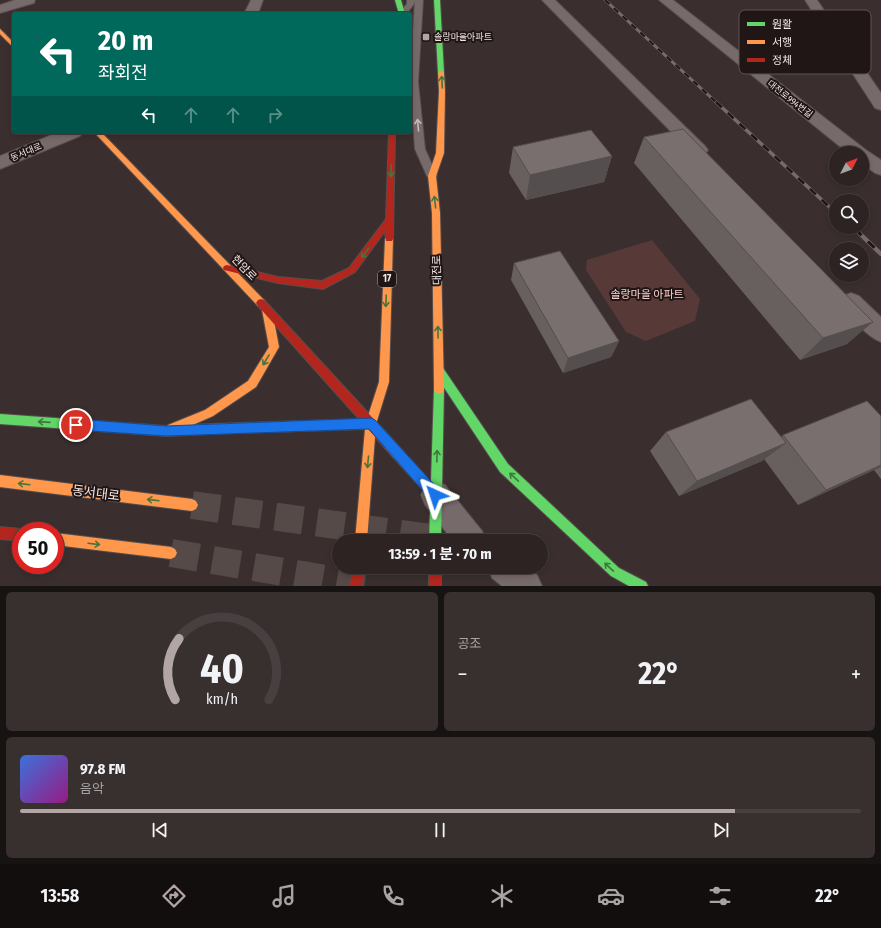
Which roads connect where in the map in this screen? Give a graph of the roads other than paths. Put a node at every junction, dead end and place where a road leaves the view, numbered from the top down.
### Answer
1 (30, 0) edge
2 (257, 0) edge
3 (398, 0) edge
4 (411, 0) edge
5 (419, 0) edge
6 (437, 0) edge
7 (548, 0) edge
8 (664, 0) edge
9 (811, 0) edge
10 (0, 9) edge
11 (818, 10) edge
12 (252, 12) edge
13 (401, 12) edge
14 (404, 12) edge
15 (0, 31) edge
16 (12, 44) edge
17 (739, 58) edge
18 (760, 74) edge
19 (860, 74) edge
20 (881, 105) edge
21 (69, 134) edge
22 (99, 134) edge
23 (392, 134) edge
24 (854, 146) edge
25 (869, 158) edge
26 (0, 163) edge
27 (712, 163) edge
28 (881, 169) edge
29 (432, 176) junction
30 (388, 221) junction
31 (227, 268) junction
32 (842, 292) edge
33 (267, 310) junction
34 (881, 332) edge
35 (439, 370) junction
36 (0, 419) edge
37 (371, 424) junction
38 (166, 431) junction
39 (0, 482) edge
40 (435, 495) junction
41 (192, 505) tunnel mouth
42 (0, 533) edge
43 (12, 534) edge
44 (361, 534) edge
45 (435, 534) edge
46 (466, 534) edge
47 (64, 540) edge
48 (171, 553) tunnel mouth
49 (357, 574) edge
50 (435, 574) edge
51 (511, 574) edge
52 (356, 586) edge
53 (435, 586) edge
54 (526, 586) edge
55 (642, 586) edge

1 - 10 street
2 - 12 street
3 - 13 main road
4 - 14 lane
29 -> 5 lane
29 -> 6 main road, 대전로
7 - 27 street
8 - 17 street, 대전로994번길
9 - 11 street
15 - 16 main road
18 - 24 street, 대전로994번길
19 - 20 street
21 - 26 street, 동서대로
22 - 31 main road, 현암로
23 -> 30 main road, 17
25 - 28 street, 대전로994번길
35 -> 29 main road, 대전로
30 -> 31 main road
30 -> 37 main road, 17
31 - 33 main road, 현암로
32 - 34 street
33 - 37 main road, 현암로
33 -> 38 main road
40 -> 35 main road, 대전로
55 -> 35 main road
38 -> 36 main road
37 - 38 main road
37 - 40 main road, 현암로
37 -> 44 main road, 17
41 -> 39 main road, 동서대로
40 - 45 main road, 대전로
40 - 46 street
42 - 43 main road
47 -> 48 main road
49 - 52 main road
50 - 53 main road
51 - 54 street

